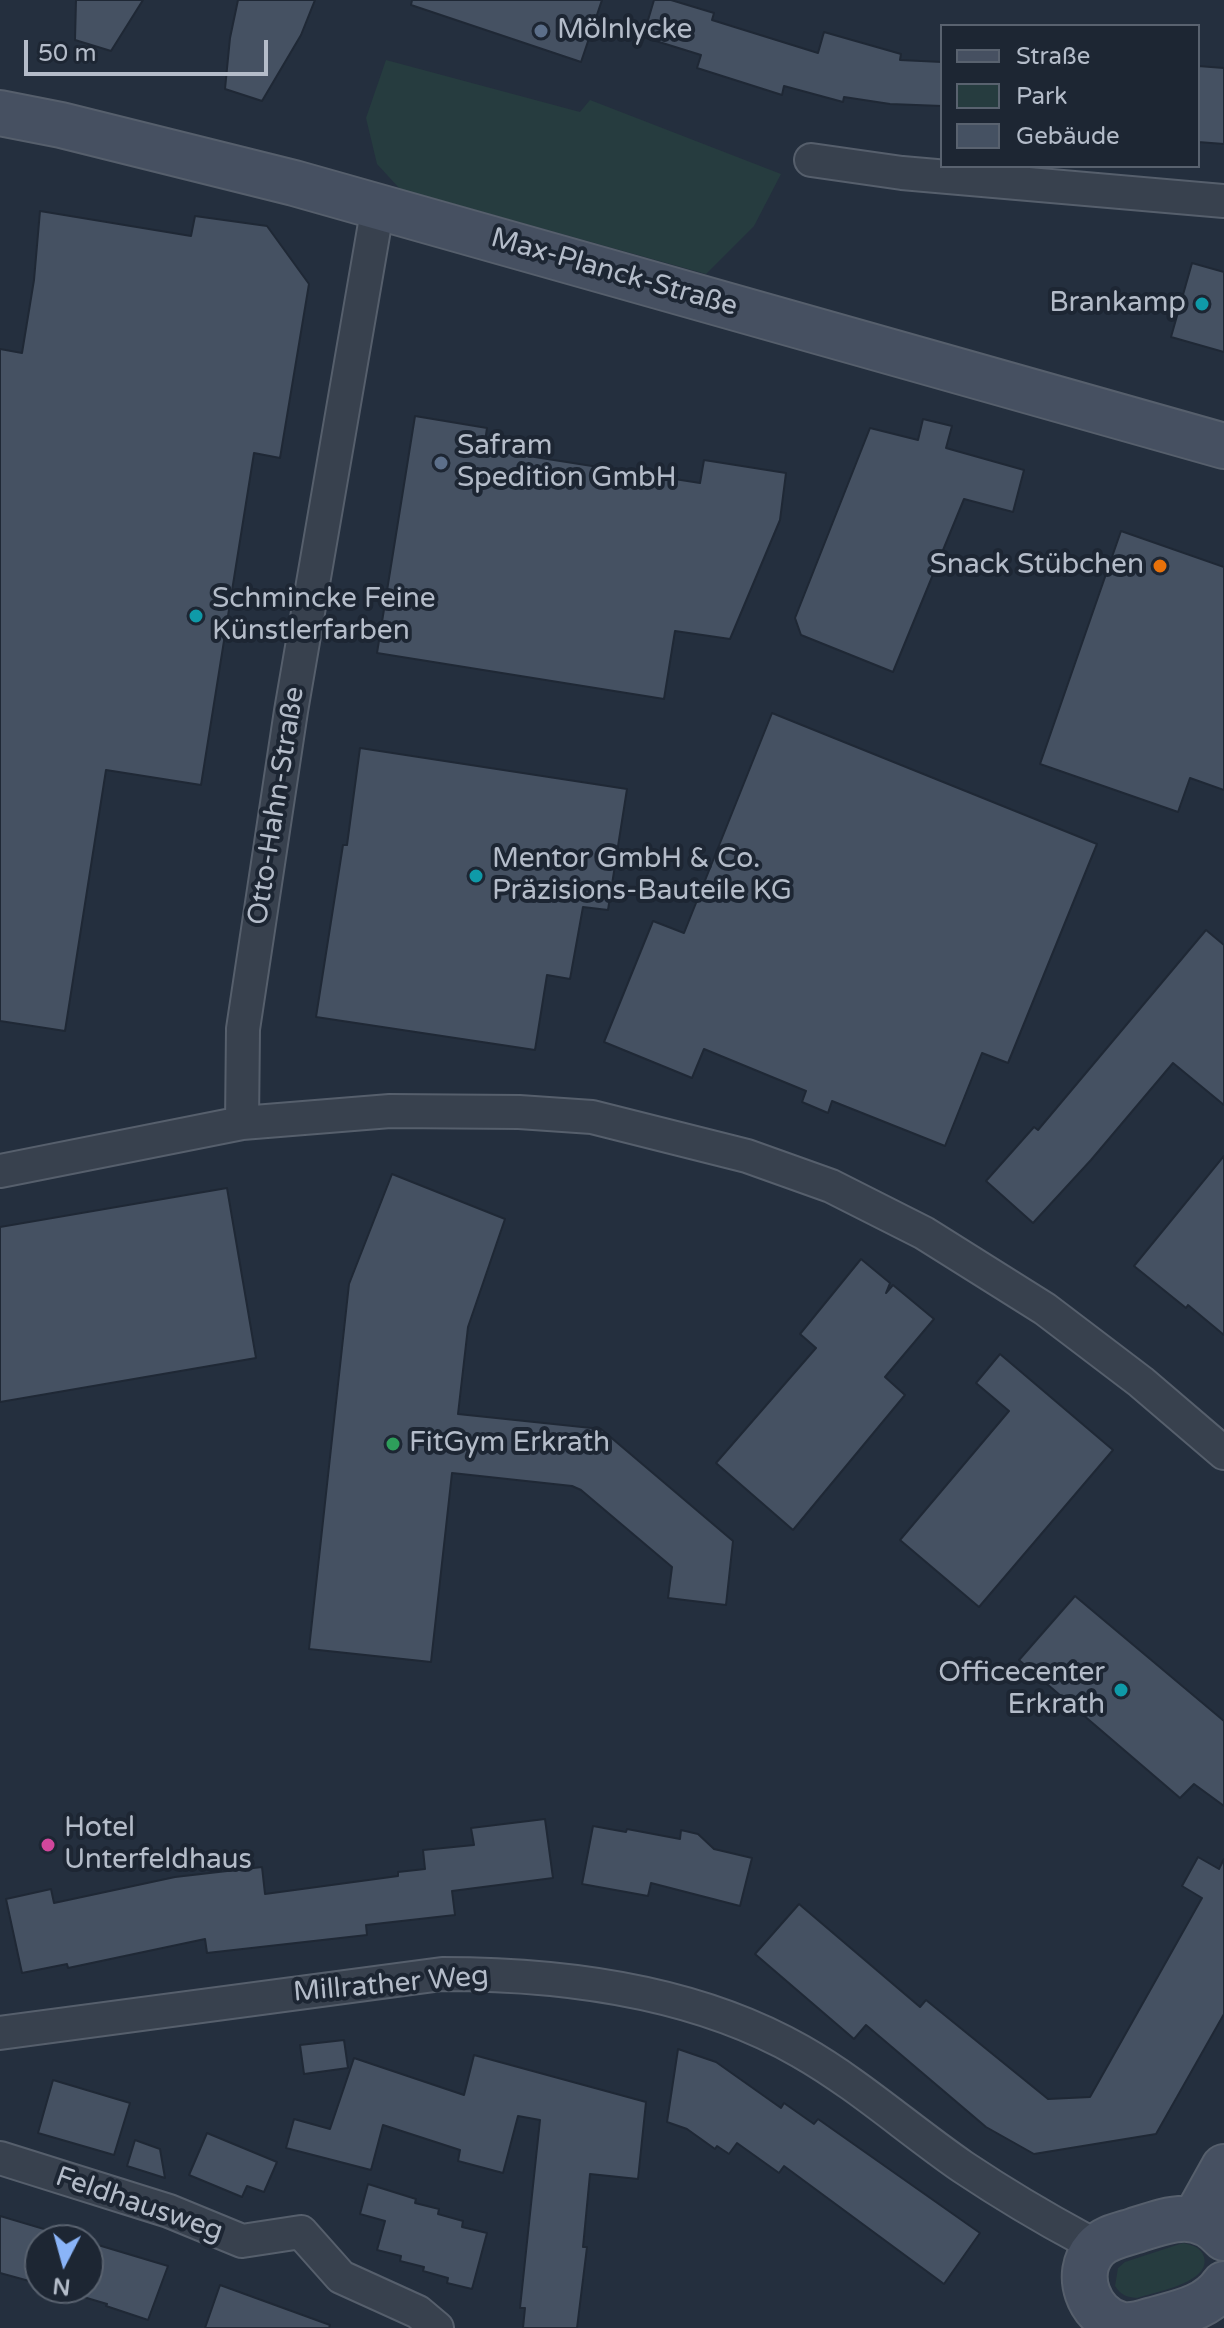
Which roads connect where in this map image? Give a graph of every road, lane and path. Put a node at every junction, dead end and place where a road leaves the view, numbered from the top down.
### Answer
1 (0, 113) edge
2 (811, 160) dead end
3 (1224, 201) edge
4 (378, 206) junction
5 (1224, 446) edge
6 (242, 1123) junction
7 (0, 1171) edge
8 (1224, 1453) edge
9 (0, 2033) edge
10 (0, 2158) edge
11 (1224, 2167) edge
12 (1209, 2229) edge
13 (1095, 2249) junction
14 (1222, 2292) edge
15 (1106, 2324) edge
16 (437, 2328) edge

1 - 4 street, Max-Planck-Straße
2 - 3 street
4 - 5 street, Max-Planck-Straße
4 - 6 street, Otto-Hahn-Straße
6 - 7 street
6 - 8 street
9 - 13 street, Millrather Weg
10 - 16 street, Feldhausweg
11 - 12 street
12 - 13 street
13 - 15 street
14 - 15 street

